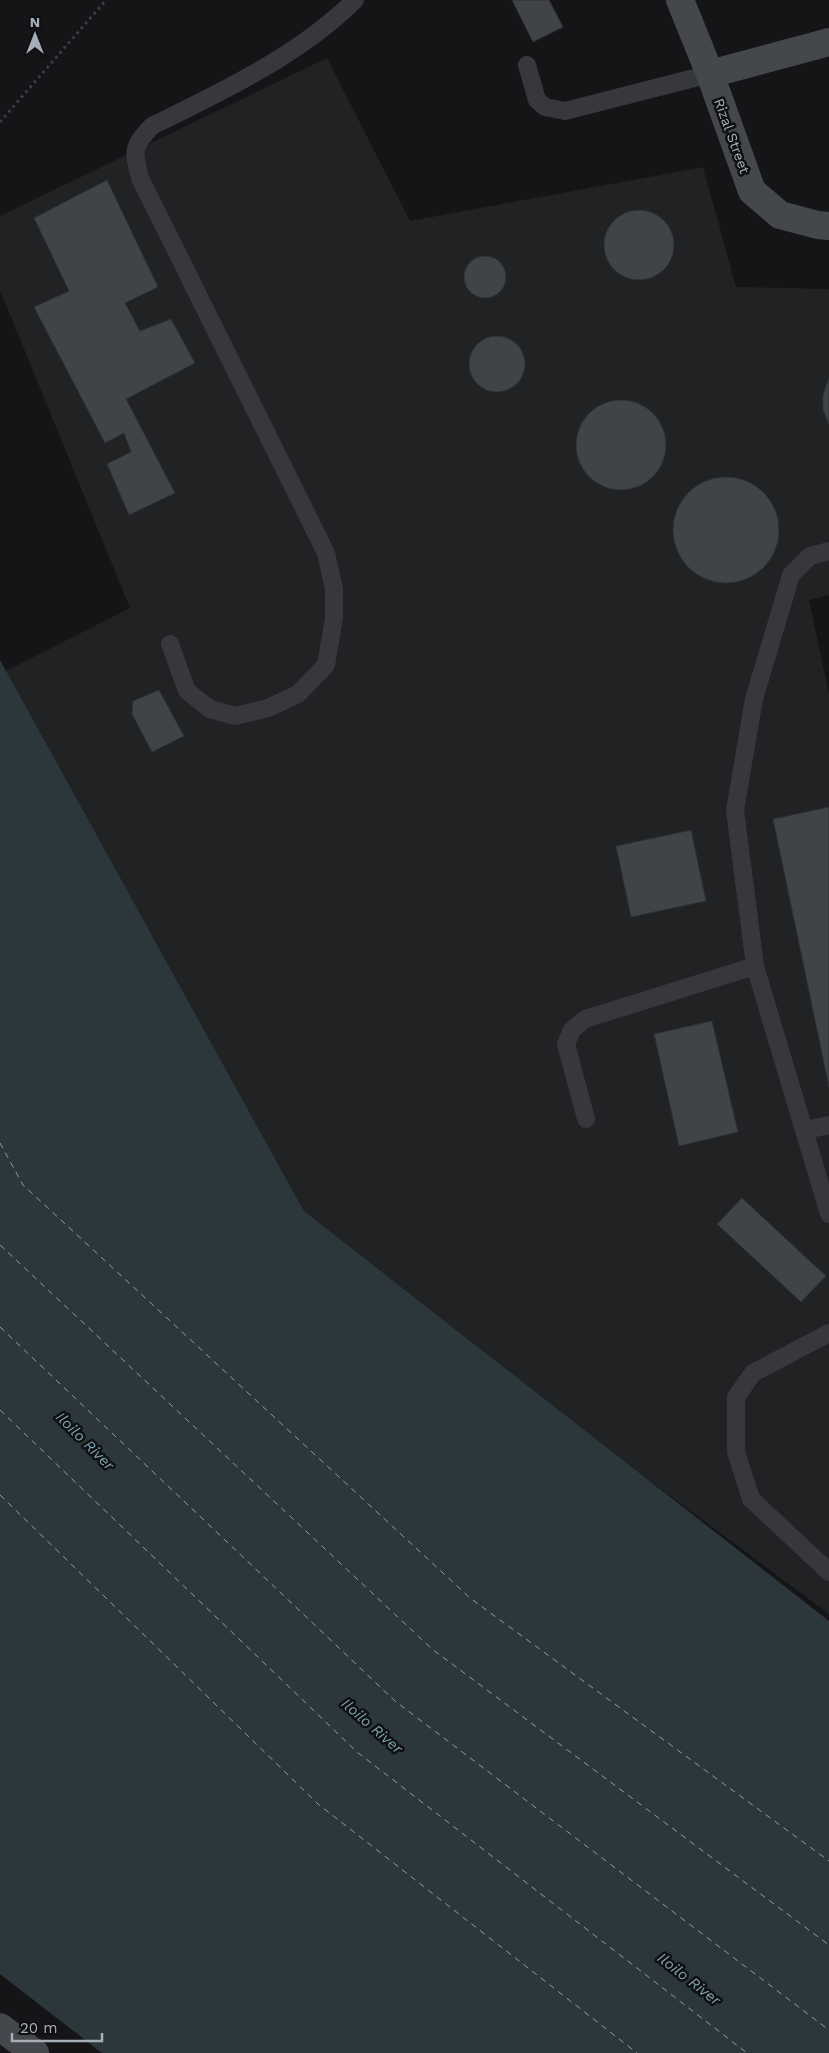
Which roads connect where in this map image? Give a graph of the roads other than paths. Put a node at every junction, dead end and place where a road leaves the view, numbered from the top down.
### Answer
1 (355, 0) edge
2 (680, 0) edge
3 (828, 43) edge
4 (527, 65) dead end
5 (710, 74) junction
6 (829, 226) edge
7 (829, 550) edge
8 (170, 644) dead end
9 (755, 966) junction
10 (586, 1119) dead end
11 (829, 1125) edge
12 (805, 1130) junction
13 (829, 1214) edge
14 (829, 1333) edge
15 (829, 1572) edge
16 (0, 2027) edge
17 (35, 2053) edge

1 - 8 lane
2 - 5 main road, Rizal Street
3 - 5 main road
4 - 5 lane
5 - 6 main road, Rizal Street
7 - 9 lane
9 - 10 lane
9 - 12 lane
11 - 12 lane
12 - 13 lane
14 - 15 lane
16 - 17 main road

